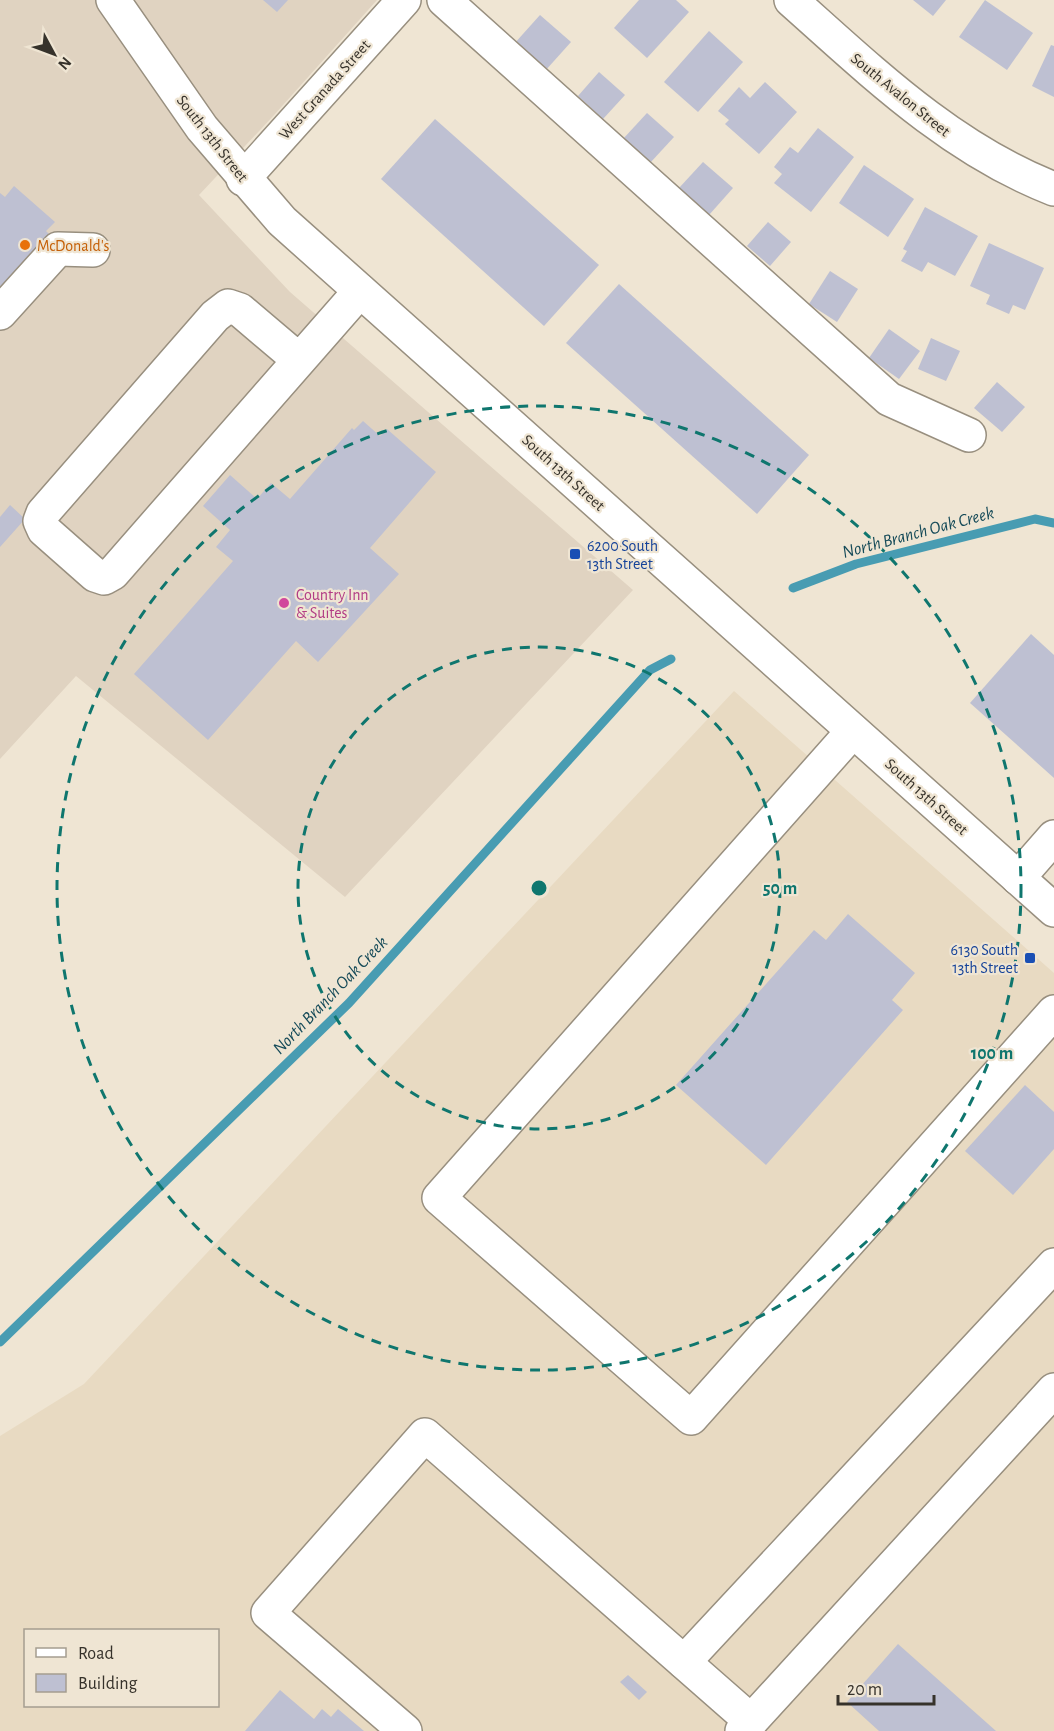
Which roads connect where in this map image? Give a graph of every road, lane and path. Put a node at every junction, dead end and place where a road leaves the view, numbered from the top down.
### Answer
1 (115, 0) edge
2 (404, 0) edge
3 (444, 0) edge
4 (791, 0) edge
5 (243, 179) junction
6 (1054, 189) edge
7 (93, 250) dead end
8 (360, 291) junction
9 (0, 313) edge
10 (299, 360) junction
11 (969, 435) dead end
12 (853, 731) junction
13 (1054, 837) edge
14 (1018, 878) junction
15 (1054, 910) edge
16 (1054, 1012) edge
17 (1054, 1265) edge
18 (1054, 1390) edge
19 (684, 1662) junction
20 (747, 1726) edge
21 (405, 1731) edge

1 - 5 street, South 13th Street
2 - 5 street, West Granada Street
3 - 11 street
4 - 6 street, South Avalon Street
5 - 8 street, South 13th Street
7 - 9 street
8 - 10 street
8 - 12 street, South 13th Street
10 - 10 street
12 - 14 street, South 13th Street
12 - 16 street
13 - 14 street
14 - 15 street, South 13th Street
17 - 19 street
18 - 20 street
19 - 20 street
19 - 21 street

